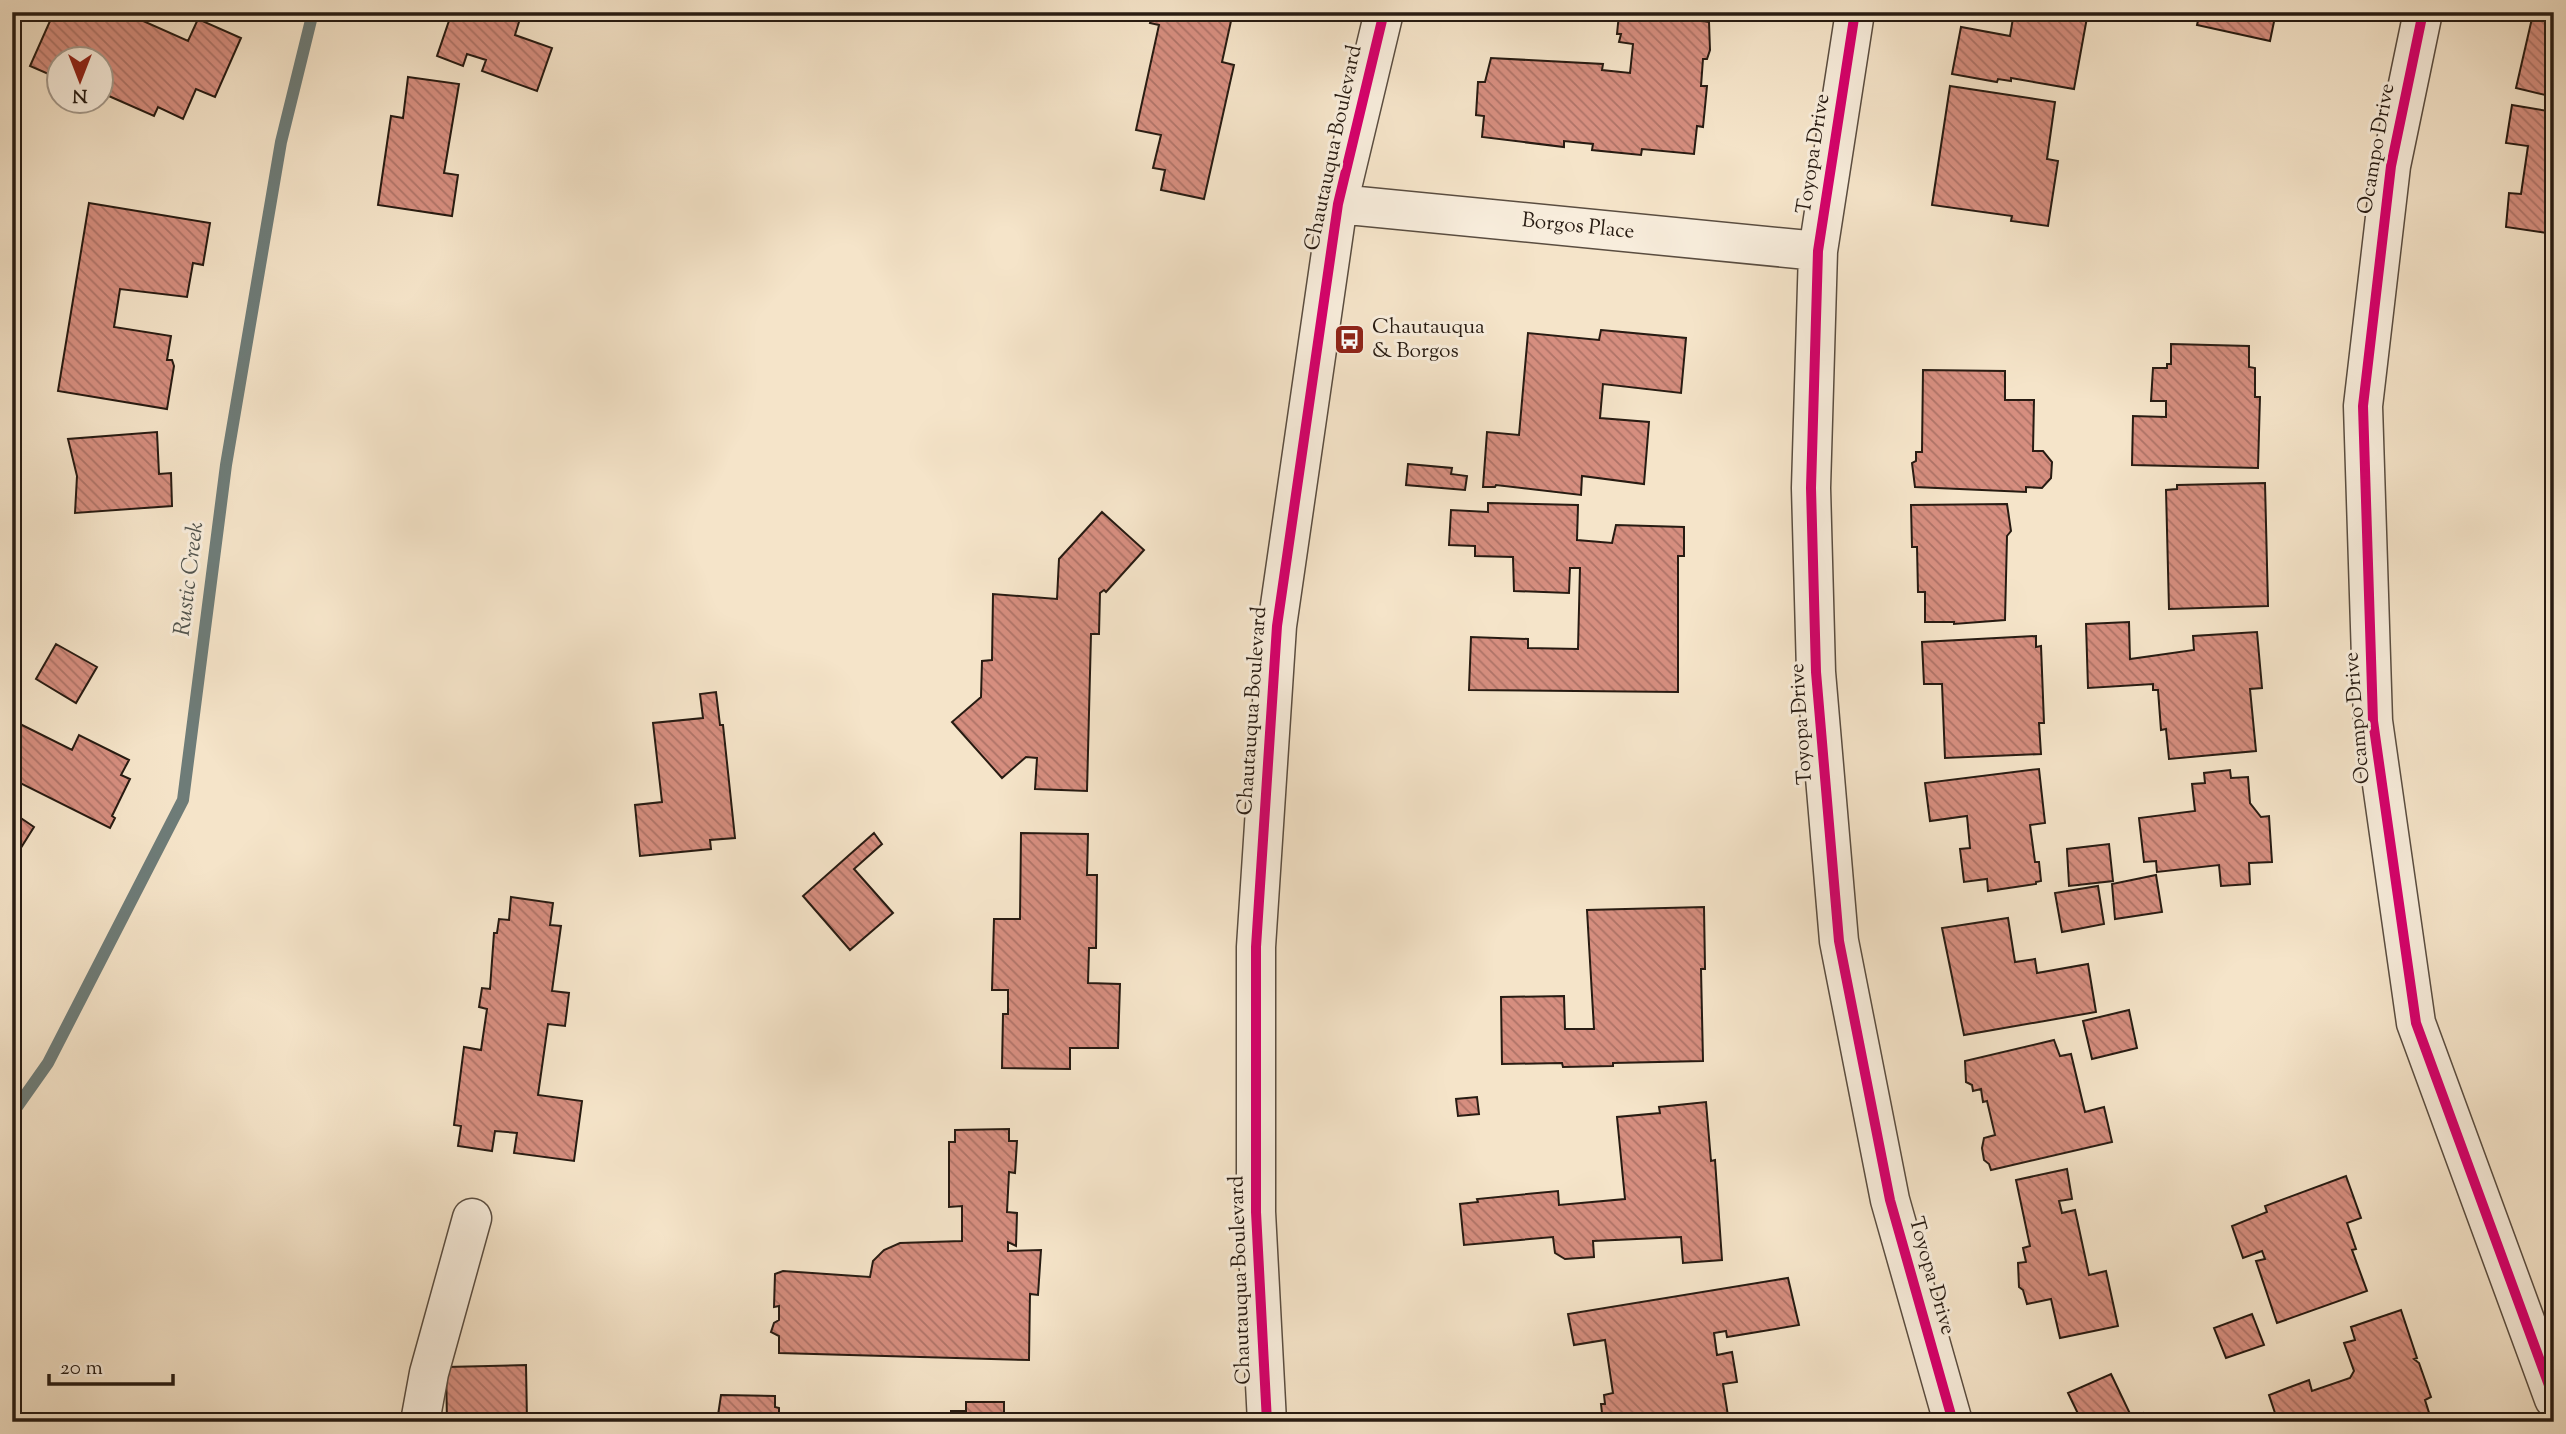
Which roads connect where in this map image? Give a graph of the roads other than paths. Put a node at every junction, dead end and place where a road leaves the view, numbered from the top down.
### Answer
1 (1384, 12) edge
2 (1855, 12) edge
3 (2423, 12) edge
4 (1338, 204) junction
5 (1818, 251) junction
6 (472, 1218) dead end
7 (2554, 1399) edge
8 (420, 1422) edge
9 (1267, 1422) edge
10 (1953, 1422) edge

1 - 4 street, Chautauqua Boulevard
2 - 5 street, Toyopa Drive
3 - 7 street, Ocampo Drive
4 - 5 street, Borgos Place
4 - 9 street, Chautauqua Boulevard
5 - 10 street, Toyopa Drive
6 - 8 street

